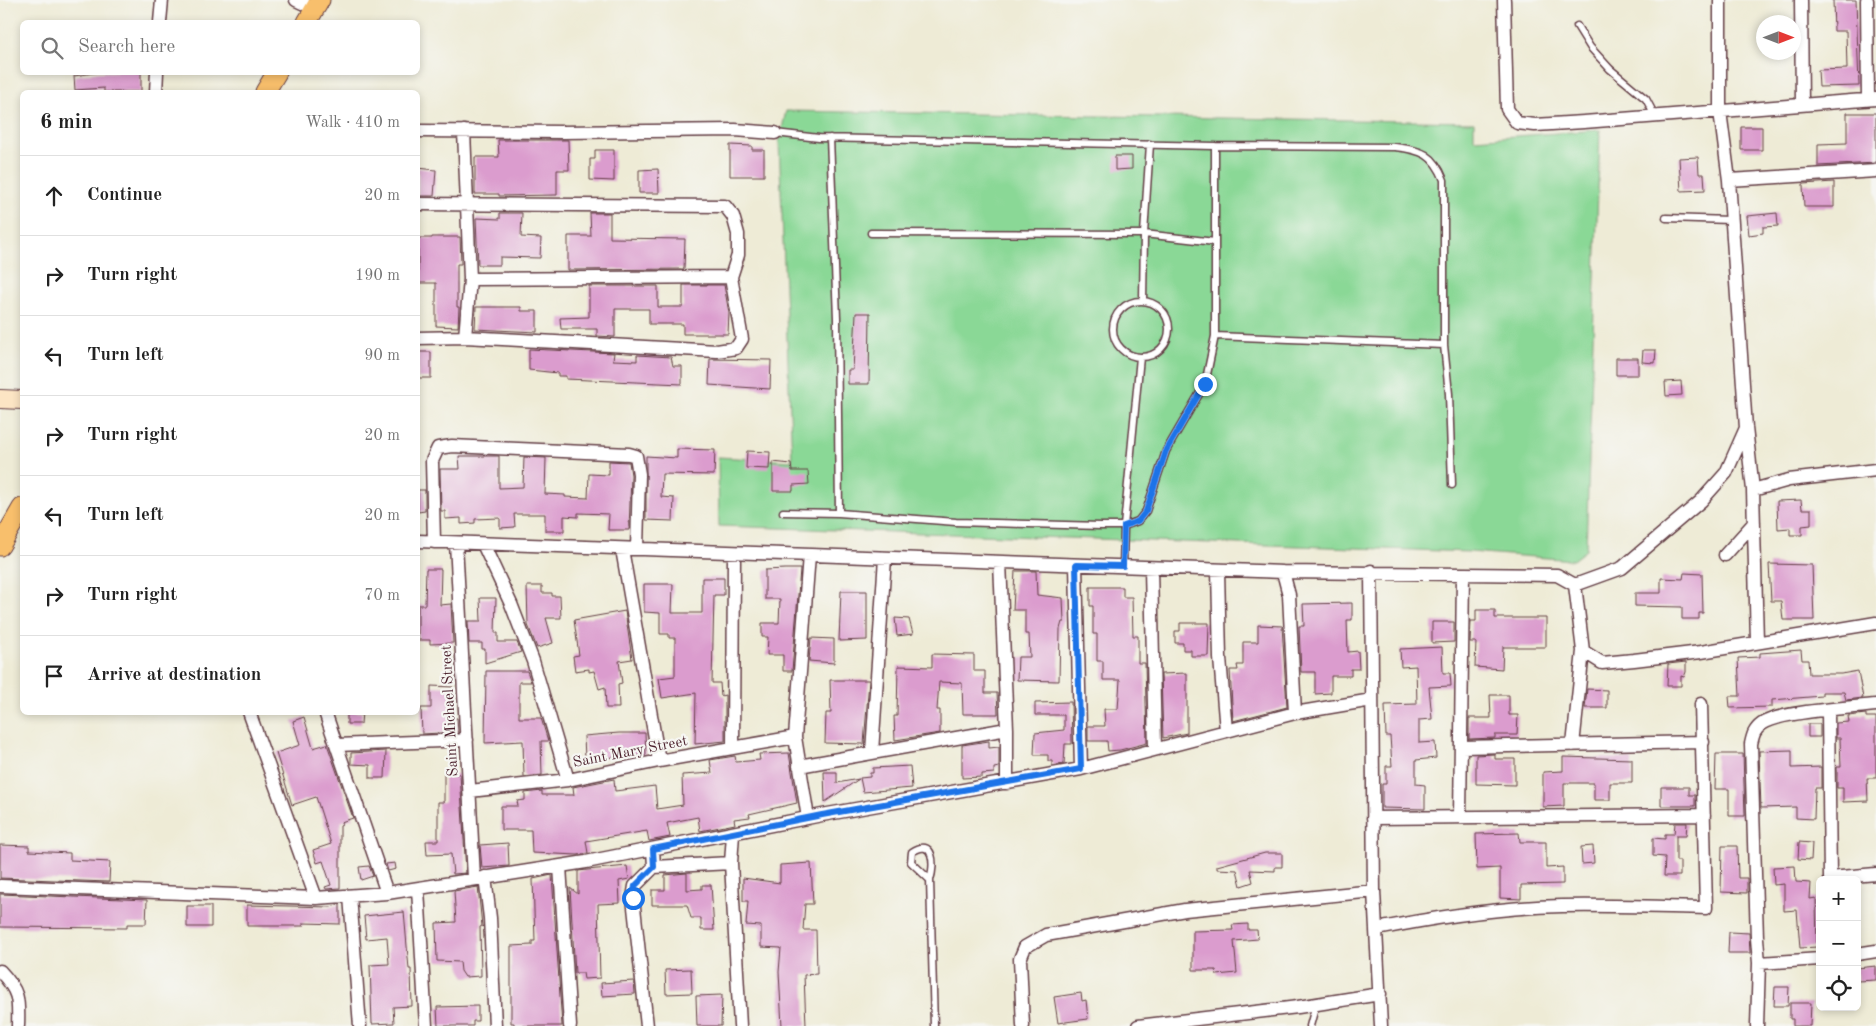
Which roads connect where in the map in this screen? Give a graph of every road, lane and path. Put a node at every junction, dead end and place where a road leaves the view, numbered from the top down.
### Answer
1 (162, 0) edge
2 (296, 0) edge
3 (1504, 0) edge
4 (1720, 0) edge
5 (1801, 0) edge
6 (1867, 0) edge
7 (314, 11) edge
8 (160, 20) edge
9 (1577, 26) dead end
10 (157, 75) edge
11 (275, 75) edge
12 (156, 90) edge
13 (266, 90) edge
14 (1872, 99) edge
15 (1802, 105) junction
16 (1720, 111) junction
17 (1654, 116) junction
18 (420, 131) edge
19 (464, 131) junction
20 (775, 133) joint
21 (830, 138) junction
22 (1150, 144) junction
23 (1214, 146) junction
24 (1876, 171) edge
25 (1729, 180) junction
26 (466, 203) junction
27 (420, 204) edge
28 (1666, 218) dead end
29 (1730, 220) junction
30 (871, 233) dead end
31 (1144, 234) junction
32 (1215, 242) junction
33 (731, 277) junction
34 (470, 279) junction
35 (1143, 301) junction
36 (1215, 336) junction
37 (464, 337) junction
38 (420, 338) edge
39 (1444, 345) junction
40 (1140, 357) junction
41 (0, 400) edge
42 (20, 400) edge
43 (1746, 428) junction
44 (1876, 470) edge
45 (1452, 485) dead end
46 (1753, 490) junction
47 (783, 512) dead end
48 (838, 513) junction
49 (1754, 523) junction
50 (1124, 526) junction
51 (17, 527) edge
52 (420, 541) edge
53 (434, 542) junction
54 (456, 543) junction
55 (483, 544) junction
56 (0, 546) edge
57 (622, 549) junction
58 (637, 549) junction
59 (734, 553) junction
60 (809, 555) junction
61 (1725, 555) dead end
62 (885, 558) junction
63 (1000, 562) junction
64 (1076, 565) junction
65 (1123, 566) junction
66 (1151, 568) junction
67 (1218, 570) junction
68 (1371, 571) junction
69 (1283, 572) junction
70 (1463, 574) junction
71 (1575, 585) junction
72 (1876, 622) edge
73 (1757, 641) junction
74 (1583, 651) junction
75 (1372, 700) junction
76 (1701, 704) dead end
77 (1876, 705) edge
78 (1828, 711) junction
79 (1295, 713) junction
80 (250, 715) edge
81 (326, 715) edge
82 (1007, 730) junction
83 (1226, 731) junction
84 (796, 737) junction
85 (467, 740) junction
86 (1703, 742) junction
87 (337, 745) junction
88 (1573, 745) junction
89 (1461, 747) junction
90 (733, 748) junction
91 (1155, 749) junction
92 (872, 752) junction
93 (659, 761) junction
94 (799, 766) junction
95 (1081, 769) junction
96 (568, 780) junction
97 (1007, 783) junction
98 (470, 791) junction
99 (1704, 815) junction
100 (1460, 817) junction
101 (808, 818) junction
102 (1373, 818) junction
103 (732, 834) junction
104 (653, 849) junction
105 (731, 863) junction
106 (560, 866) junction
107 (654, 867) junction
108 (1876, 874) edge
109 (480, 878) junction
110 (930, 880) junction
111 (0, 886) edge
112 (418, 889) junction
113 (1374, 891) junction
114 (387, 894) junction
115 (350, 896) junction
116 (316, 898) junction
117 (1377, 929) junction
118 (1876, 951) edge
119 (1861, 953) edge
120 (1816, 959) edge
121 (1760, 963) junction
122 (0, 971) edge
123 (1380, 994) junction
124 (1316, 1004) junction
125 (18, 1026) edge
126 (360, 1026) edge
127 (426, 1026) edge
128 (496, 1026) edge
129 (570, 1026) edge
130 (647, 1026) edge
131 (740, 1026) edge
132 (934, 1026) edge
133 (1023, 1026) edge
134 (1138, 1026) edge
135 (1310, 1026) edge
136 (1381, 1026) edge
137 (1757, 1026) edge

1 - 8 street
2 - 7 street
3 - 17 street
4 - 16 street
5 - 15 street
6 - 14 street
9 - 17 lane
10 - 12 street
11 - 13 main road
14 - 15 street
15 - 16 street
16 - 17 street
16 - 25 street
18 - 19 street
19 - 20 street
19 - 26 street
20 - 21 lane
21 - 22 lane
21 - 48 lane
22 - 23 lane
22 - 31 lane
23 - 32 lane
23 - 39 lane
24 - 25 street
25 - 29 street
26 - 27 street
26 - 33 street
26 - 34 street
28 - 29 lane
29 - 43 street
30 - 31 lane
31 - 32 lane
31 - 35 lane
32 - 36 lane
33 - 34 street
33 - 37 street
34 - 37 street
35 - 40 lane
35 - 40 lane
36 - 39 lane
36 - 50 lane
37 - 38 street
39 - 45 lane
40 - 50 lane
41 - 42 street
43 - 46 street
43 - 71 street
44 - 46 street
46 - 49 street
47 - 48 lane
48 - 50 lane
49 - 61 street
49 - 73 street
50 - 65 lane
51 - 56 main road
52 - 53 street
53 - 54 street
53 - 58 street
54 - 55 street
54 - 85 street, Saint Michael Street
55 - 57 street
55 - 96 street
57 - 58 street
57 - 93 street
58 - 59 street
59 - 60 street
59 - 90 street
60 - 62 street
60 - 84 street
62 - 63 street
62 - 92 street
63 - 64 street
63 - 82 street
64 - 65 street
64 - 95 street
65 - 66 street
66 - 67 street
66 - 91 street
67 - 69 street
67 - 83 street
68 - 69 street
68 - 70 street
68 - 75 street
69 - 79 street
70 - 71 street
70 - 89 street
71 - 74 street
72 - 73 street
73 - 74 street
74 - 88 street
75 - 79 street
75 - 102 street
76 - 86 street
77 - 78 street
78 - 108 street
78 - 121 street
79 - 83 street
80 - 116 street
81 - 87 street
82 - 92 street
82 - 97 street
83 - 91 street
84 - 90 street, Saint Mary Street
84 - 94 street
85 - 87 street
85 - 98 street, Saint Michael Street
86 - 88 street
86 - 99 street
87 - 114 street
88 - 89 street
89 - 100 street
90 - 93 street, Saint Mary Street
91 - 95 street
92 - 94 street
93 - 96 street, Saint Mary Street
94 - 101 street
95 - 97 street
96 - 98 street, Saint Mary Street
97 - 101 street
98 - 109 street, Saint Michael Street
99 - 100 street
99 - 117 street
100 - 102 street
101 - 103 street
102 - 113 street
103 - 104 street
103 - 105 street
104 - 106 street
104 - 107 street
105 - 107 street
105 - 131 street
106 - 109 street
106 - 129 street
107 - 130 street
109 - 112 street
109 - 128 street, Saint Michael Street
110 - 110 lane
110 - 132 lane
111 - 116 street
112 - 114 street
112 - 127 street
113 - 117 street
113 - 133 street
114 - 115 street
115 - 116 street
115 - 126 street
117 - 123 street
118 - 119 street
120 - 121 street
121 - 137 street
122 - 125 street
123 - 124 street
123 - 136 street
124 - 134 street
124 - 135 lane

